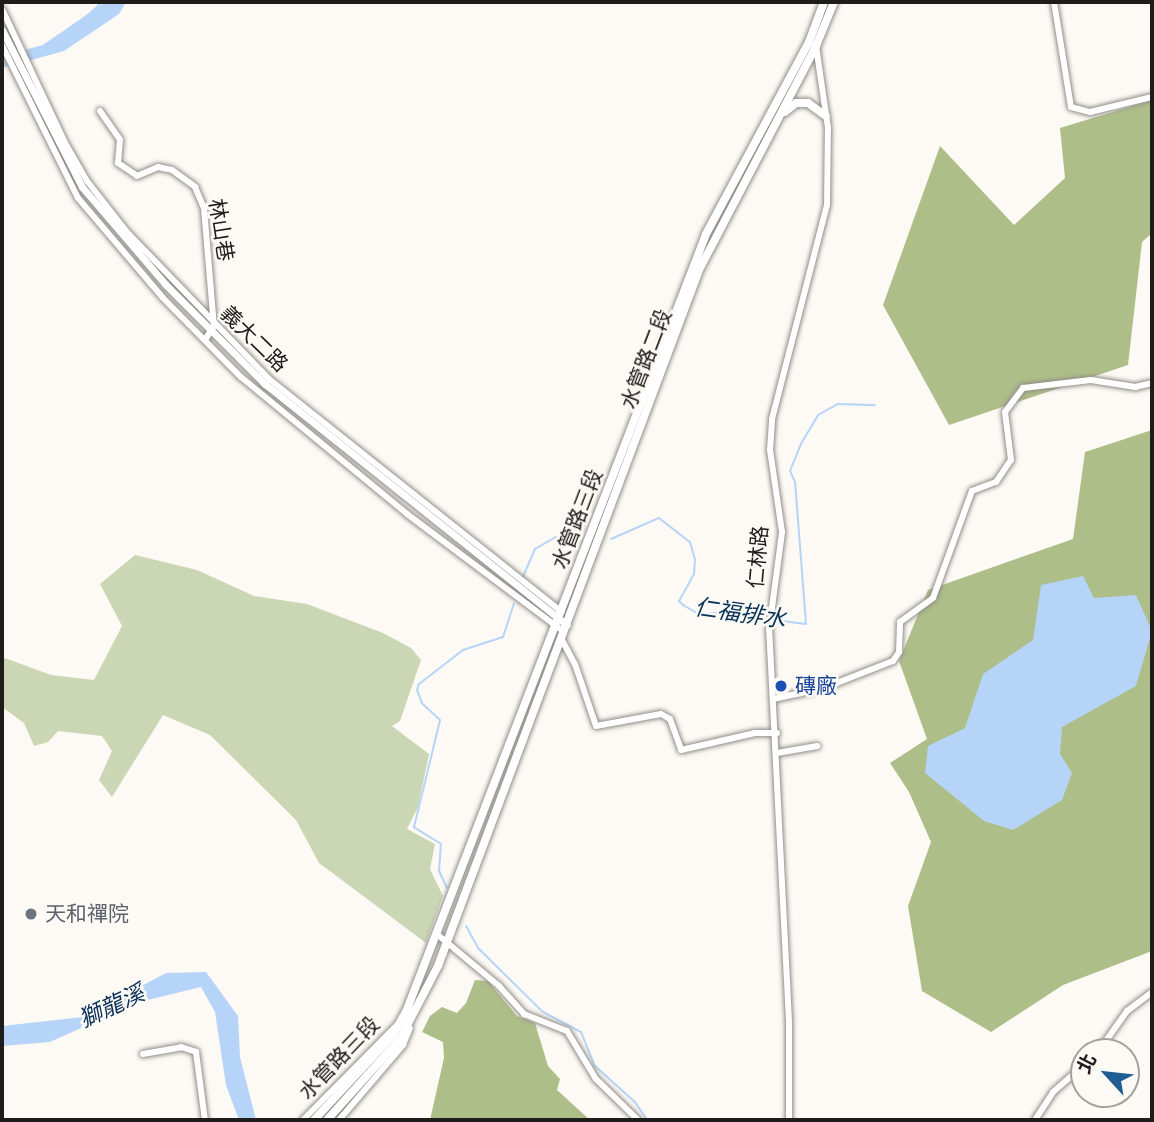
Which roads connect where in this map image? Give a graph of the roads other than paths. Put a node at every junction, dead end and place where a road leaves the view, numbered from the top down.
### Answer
1 (824, 2) edge
2 (834, 2) edge
3 (1054, 2) edge
4 (2, 9) edge
5 (5, 28) edge
6 (812, 44) junction
7 (2, 46) edge
8 (1152, 97) edge
9 (100, 111) dead end
10 (780, 116) junction
11 (826, 116) junction
12 (55, 139) junction
13 (212, 328) junction
14 (205, 340) junction
15 (1152, 383) edge
16 (557, 618) junction
17 (566, 628) junction
18 (774, 699) junction
19 (777, 733) junction
20 (817, 746) dead end
21 (777, 753) junction
22 (438, 935) junction
23 (448, 943) junction
24 (1152, 992) edge
25 (414, 1016) junction
26 (402, 1020) junction
27 (1108, 1038) edge
28 (143, 1054) dead end
29 (1070, 1077) edge
30 (205, 1120) edge
31 (303, 1120) edge
32 (314, 1120) edge
33 (327, 1120) edge
34 (339, 1120) edge
35 (638, 1120) edge
36 (789, 1120) edge
37 (1035, 1120) edge

1 - 6 main road, 仁林路
2 - 6 main road
3 - 8 street
4 - 5 street, 義大二路
5 - 12 street, 義大二路
6 - 10 main road
6 - 11 street, 仁林路
6 - 16 main road, 水管路三段
7 - 12 street, 義大二路
9 - 13 street, 林山巷
10 - 11 main road
10 - 17 main road, 水管路二段
11 - 18 street, 仁林路
12 - 13 street, 義大二路
12 - 14 street, 義大二路
13 - 14 street
13 - 16 street, 義大二路
14 - 16 street, 義大二路
15 - 18 street
16 - 17 street, 義大二路
16 - 22 main road, 水管路三段
17 - 19 street
17 - 23 main road, 水管路三段
18 - 19 street, 仁林路
19 - 21 street, 仁林路
20 - 21 street
21 - 36 street, 仁林路
22 - 23 street
22 - 26 main road, 水管路三段
23 - 25 main road, 水管路三段
23 - 35 street
24 - 27 street
25 - 33 main road, 水管路三段
25 - 34 street, 水管路三段
26 - 31 street, 水管路三段
26 - 32 main road, 水管路三段
28 - 30 street
29 - 37 street

